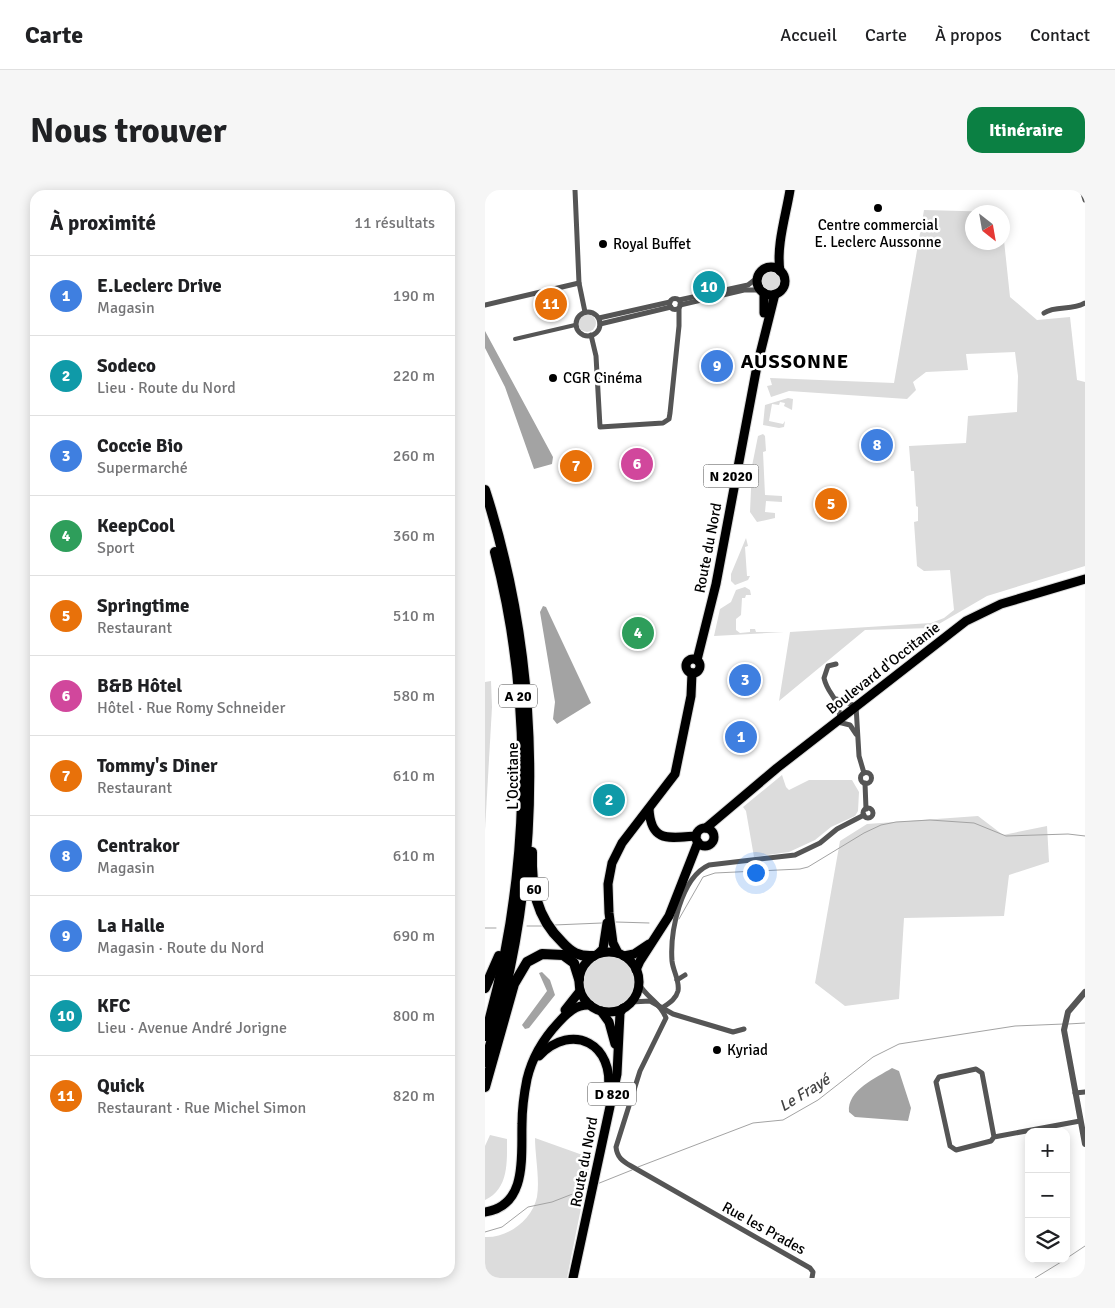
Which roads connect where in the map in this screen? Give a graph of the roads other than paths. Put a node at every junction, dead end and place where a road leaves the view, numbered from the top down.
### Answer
1 (575, 190) edge
2 (791, 190) edge
3 (1082, 190) edge
4 (1085, 200) edge
5 (783, 228) junction
6 (768, 268) junction
7 (780, 272) junction
8 (757, 278) junction
9 (579, 283) junction
10 (762, 292) junction
11 (775, 294) junction
12 (1085, 303) edge
13 (485, 305) edge
14 (675, 305) junction
15 (585, 312) junction
16 (1043, 313) dead end
17 (599, 321) junction
18 (575, 325) junction
19 (591, 335) junction
20 (515, 340) dead end
21 (485, 490) edge
22 (485, 515) edge
23 (1085, 579) edge
24 (695, 660) junction
25 (836, 664) dead end
26 (837, 699) junction
27 (857, 706) junction
28 (838, 720) junction
29 (857, 734) junction
30 (529, 793) junction
31 (649, 809) junction
32 (866, 809) junction
33 (864, 815) junction
34 (710, 830) junction
35 (699, 841) junction
36 (516, 879) junction
37 (609, 913) junction
38 (651, 942) junction
39 (621, 954) junction
40 (596, 955) junction
41 (637, 970) junction
42 (685, 975) dead end
43 (579, 979) junction
44 (677, 980) junction
45 (639, 984) junction
46 (485, 988) edge
47 (580, 991) junction
48 (1085, 992) edge
49 (631, 1002) junction
50 (590, 1005) junction
51 (623, 1008) junction
52 (663, 1008) junction
53 (601, 1011) junction
54 (744, 1029) dead end
55 (485, 1036) edge
56 (617, 1052) junction
57 (485, 1062) edge
58 (485, 1087) edge
59 (1085, 1092) edge
60 (1075, 1094) junction
61 (523, 1103) junction
62 (1080, 1121) junction
63 (603, 1137) junction
64 (994, 1138) junction
65 (1085, 1144) edge
66 (485, 1208) edge
67 (485, 1212) edge
68 (587, 1219) junction
69 (573, 1278) edge
70 (577, 1278) edge
71 (812, 1278) edge

1 - 9 street
2 - 5 main road
3 - 4 street
5 - 6 main road
5 - 7 main road
6 - 7 main road
6 - 8 main road
7 - 11 main road
8 - 10 main road
8 - 14 street
9 - 13 street
9 - 15 street
10 - 11 main road
10 - 14 street
10 - 24 main road, Route du Nord / N 2020
11 - 24 main road, Route du Nord / N 2020
12 - 16 street
14 - 17 street
14 - 19 street
15 - 17 street
15 - 18 street
17 - 19 street
18 - 19 street
18 - 20 street
21 - 30 highway, L'Occitane / A 20
22 - 36 highway, L'Occitane / A 20
23 - 27 main road, Boulevard d'Occitanie
24 - 31 main road
25 - 26 street
26 - 27 street
26 - 28 street
27 - 28 main road, Boulevard d'Occitanie
27 - 29 street
28 - 29 street
28 - 34 main road, Boulevard d'Occitanie
29 - 32 street
30 - 40 highway, 60
30 - 57 highway, L'Occitane / A 20
31 - 35 main road
31 - 37 main road
32 - 33 street
32 - 33 street
33 - 44 street
34 - 35 main road, Boulevard d'Occitanie
34 - 35 main road, Boulevard d'Occitanie
35 - 38 main road, Boulevard d'Occitanie
36 - 46 highway, 60
36 - 55 highway, L'Occitane / A 20
37 - 39 main road
37 - 40 main road
38 - 39 main road, Boulevard d'Occitanie
38 - 41 main road, Boulevard d'Occitanie
39 - 40 main road
39 - 41 main road
40 - 43 main road
41 - 45 main road
42 - 44 street
43 - 47 main road
43 - 58 highway
44 - 52 street
45 - 49 main road
45 - 52 street
47 - 50 main road
47 - 66 main road
48 - 60 street
49 - 51 main road
49 - 52 street
50 - 53 main road
50 - 61 main road
51 - 53 main road
51 - 56 main road, Route du Nord / D 820
52 - 54 street
52 - 71 street, Rue les Prades
53 - 56 main road, Route du Nord / D 820
56 - 63 main road, Route du Nord / D 820
59 - 60 street
60 - 62 street
61 - 63 main road
61 - 67 main road
62 - 64 street
62 - 65 street
63 - 68 main road, Route du Nord / D 820
64 - 64 street
68 - 69 main road, Route du Nord / D 820
68 - 70 main road, Route du Nord / D 820

